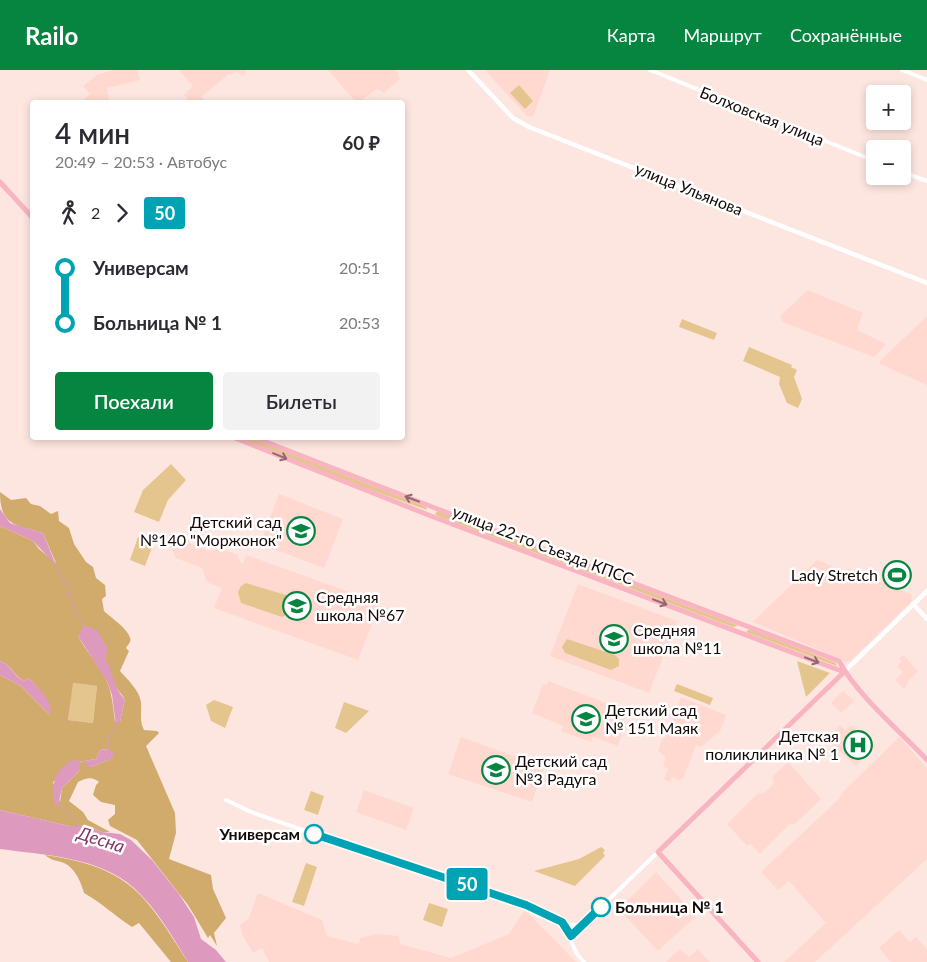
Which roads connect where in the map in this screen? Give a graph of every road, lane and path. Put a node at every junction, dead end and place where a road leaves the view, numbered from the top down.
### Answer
1 (468, 70) edge
2 (650, 70) edge
3 (902, 70) edge
4 (927, 80) edge
5 (866, 157) edge
6 (911, 175) edge
7 (927, 181) edge
8 (0, 182) edge
9 (30, 215) edge
10 (927, 283) edge
11 (240, 440) edge
12 (261, 440) edge
13 (435, 508) junction
14 (432, 516) junction
15 (927, 591) edge
16 (913, 604) junction
17 (927, 619) edge
18 (745, 626) junction
19 (742, 633) junction
20 (844, 672) junction
21 (927, 760) edge
22 (226, 800) dead end
23 (658, 852) junction
24 (562, 922) junction
25 (582, 925) junction
26 (571, 936) junction
27 (584, 962) edge
28 (758, 962) edge

1 - 10 main road, улица Ульянова
2 - 5 street, Болховская улица
3 - 4 street
6 - 7 street
8 - 9 main road
11 -> 14 main road, улица 22-го Съезда КПСС
13 -> 12 main road, улица 22-го Съезда КПСС
13 - 14 main road
13 - 18 main road, улица 22-го Съезда КПСС
14 -> 19 main road, улица 22-го Съезда КПСС
15 - 16 main road
16 - 17 main road
16 - 20 main road
18 - 19 main road
18 - 20 main road, улица 22-го Съезда КПСС
19 -> 20 main road, улица 22-го Съезда КПСС
20 - 21 main road, улица 22-го Съезда КПСС
20 - 23 main road
22 - 24 street
23 - 25 street
23 - 28 main road
24 - 25 street
24 - 26 street
25 - 26 street
26 - 27 street

